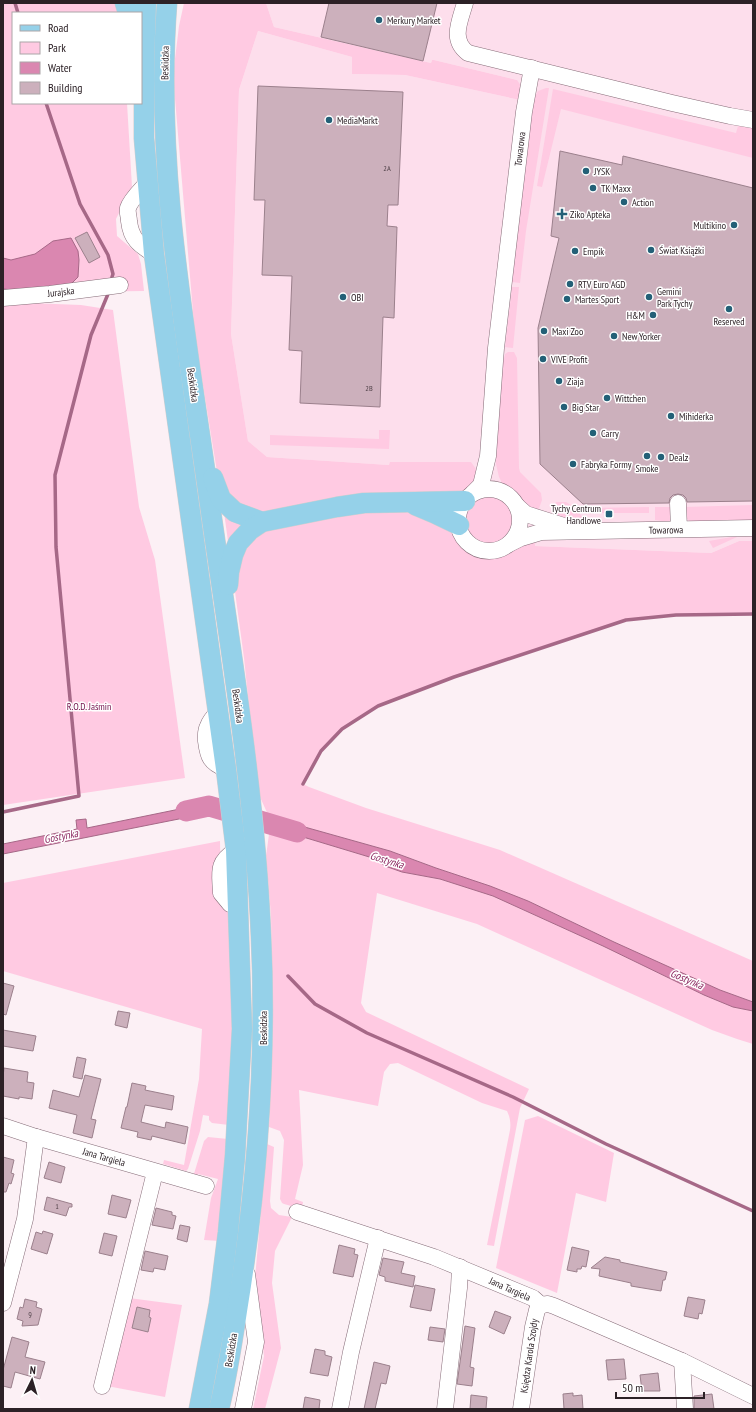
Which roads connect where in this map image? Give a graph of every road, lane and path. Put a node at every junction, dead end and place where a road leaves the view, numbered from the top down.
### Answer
1 (146, 3) edge
2 (166, 3) edge
3 (180, 3) edge
4 (465, 3) edge
5 (532, 68) junction
6 (164, 74) junction
7 (140, 104) edge
8 (753, 120) edge
9 (144, 138) junction
10 (120, 285) dead end
11 (3, 298) edge
12 (202, 450) junction
13 (488, 456) junction
14 (469, 497) junction
15 (407, 502) junction
16 (514, 502) junction
17 (678, 503) dead end
18 (262, 522) junction
19 (459, 526) junction
20 (753, 528) edge
21 (679, 529) junction
22 (580, 531) junction
23 (509, 544) junction
24 (225, 611) junction
25 (3, 1126) edge
26 (36, 1137) junction
27 (155, 1172) junction
28 (206, 1186) dead end
29 (297, 1212) dead end
30 (378, 1238) junction
31 (245, 1262) junction
32 (460, 1267) junction
33 (3, 1303) edge
34 (541, 1306) junction
35 (682, 1362) junction
36 (102, 1386) dead end
37 (753, 1396) edge
38 (200, 1409) edge
39 (220, 1409) edge
40 (243, 1409) edge
41 (340, 1409) edge
42 (444, 1409) edge
43 (521, 1409) edge
44 (685, 1409) edge

1 - 9 main road, Beskidzka
2 - 6 main road, Beskidzka
3 - 6 main road
4 - 5 street
5 - 8 street
5 - 13 street, Towarowa
6 - 12 main road, Beskidzka
7 - 9 main road
9 - 38 main road, Beskidzka
10 - 11 street, Jurajska
12 - 18 main road
12 - 24 main road, Beskidzka
13 - 14 street, Towarowa
13 - 16 street, Towarowa
14 - 15 main road
14 - 16 street
14 - 19 street
15 - 18 main road
15 - 19 main road
16 - 22 street, Towarowa
16 - 23 street
17 - 21 street
18 - 24 main road
19 - 23 street
20 - 21 street, Towarowa
21 - 22 street, Towarowa
22 - 23 street, Towarowa
24 - 31 main road, Beskidzka
25 - 26 street, Jana Targiela
26 - 27 street, Jana Targiela
26 - 33 street
27 - 28 street, Jana Targiela
27 - 36 street
29 - 30 street, Jana Targiela
30 - 32 street, Jana Targiela
30 - 41 street
31 - 39 main road, Beskidzka
31 - 40 street
32 - 34 street, Jana Targiela
32 - 42 street
34 - 35 street, Jana Targiela
34 - 43 street, Księdza Karola Szojdy
35 - 37 street, Jana Targiela
35 - 44 street

